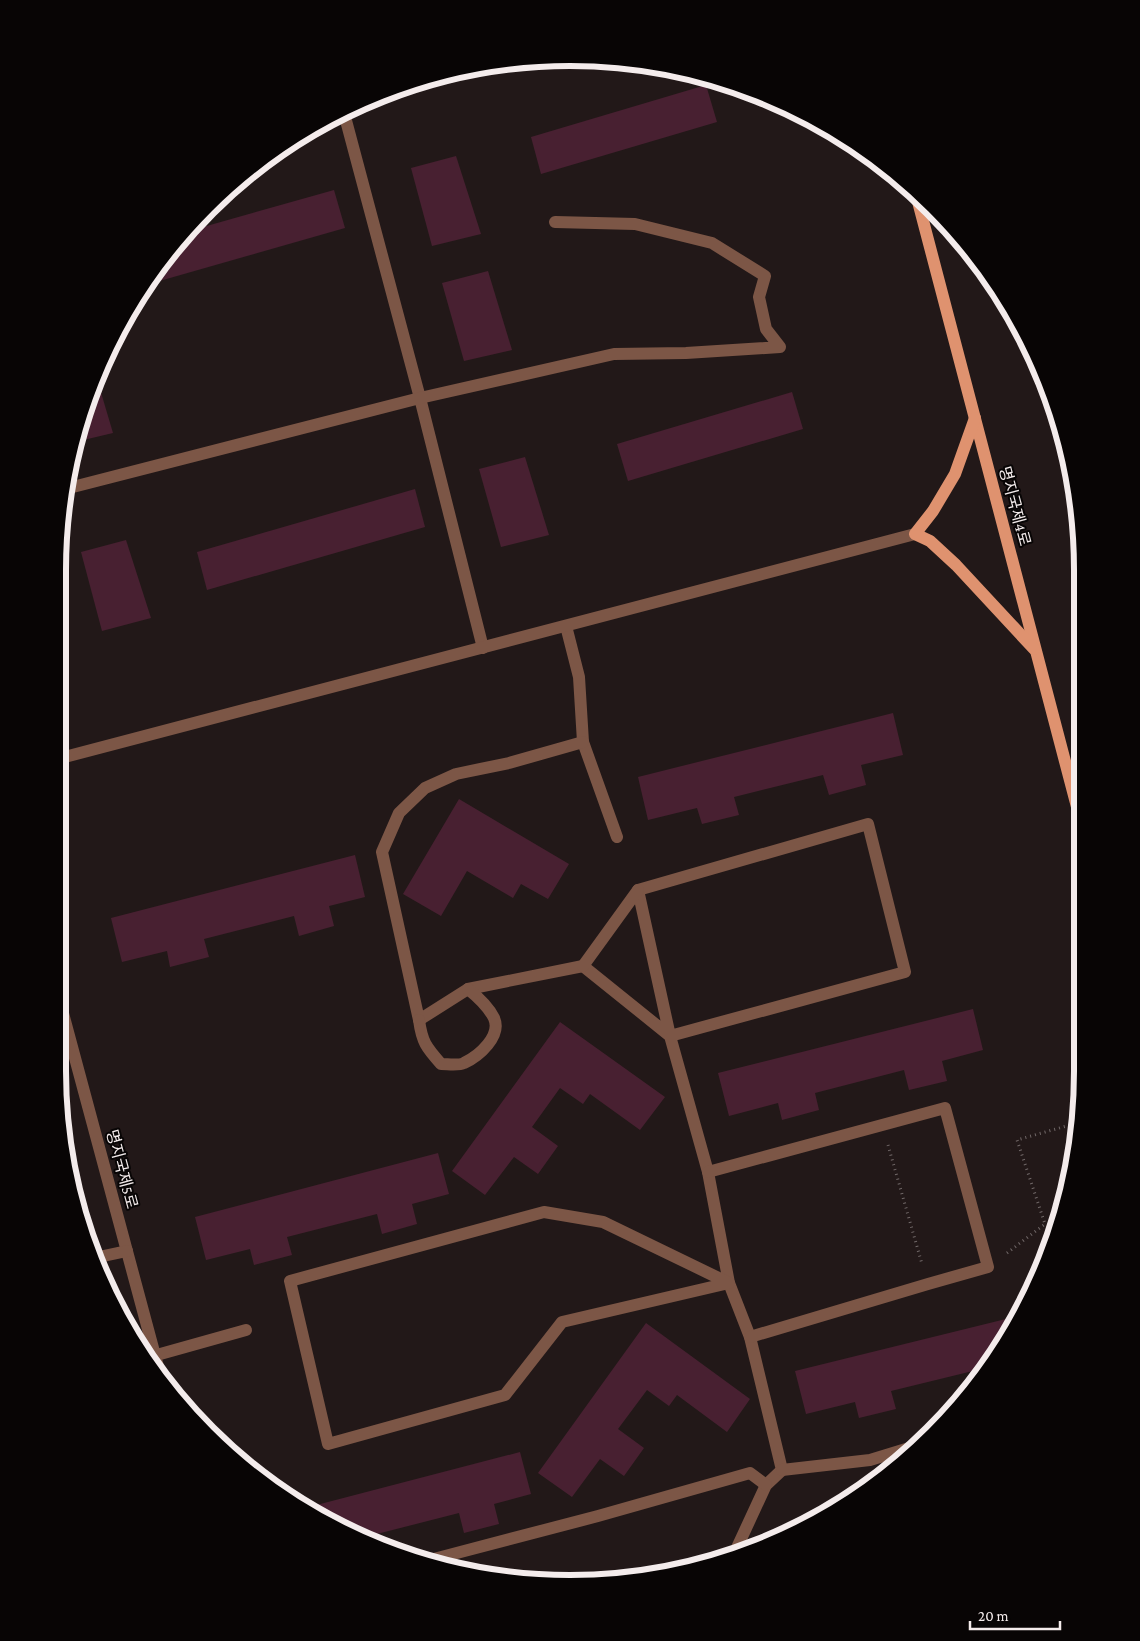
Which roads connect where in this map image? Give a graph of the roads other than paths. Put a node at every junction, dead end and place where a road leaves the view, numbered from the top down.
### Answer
1 (346, 119) edge
2 (920, 208) edge
3 (555, 222) dead end
4 (420, 398) junction
5 (975, 418) junction
6 (74, 487) edge
7 (915, 534) junction
8 (566, 626) junction
9 (483, 648) junction
10 (1036, 650) junction
11 (583, 742) junction
12 (66, 757) edge
13 (1074, 795) edge
14 (617, 836) dead end
15 (638, 890) junction
16 (584, 966) junction
17 (468, 988) junction
18 (419, 1020) junction
19 (66, 1021) edge
20 (670, 1036) junction
21 (708, 1172) junction
22 (127, 1251) junction
23 (102, 1256) edge
24 (729, 1283) junction
25 (246, 1330) dead end
26 (750, 1337) junction
27 (149, 1347) edge
28 (155, 1356) edge
29 (902, 1450) edge
30 (782, 1470) junction
31 (766, 1486) junction
32 (738, 1546) edge
33 (439, 1558) edge

1 - 4 street
2 - 5 main road, 명지국제4로
3 - 4 street
4 - 6 street
4 - 9 street
5 - 7 main road
5 - 10 main road, 명지국제4로
7 - 8 street
7 - 10 main road
8 - 9 street
8 - 11 street
9 - 12 street
10 - 13 main road, 명지국제4로
11 - 14 street
11 - 18 street
15 - 16 street
15 - 20 street
15 - 20 street
16 - 17 street
16 - 20 street
17 - 18 street
17 - 18 street
19 - 22 street, 명지국제5로
20 - 21 street
21 - 24 street
21 - 26 street
22 - 23 street
22 - 27 street, 명지국제5로
24 - 24 street
24 - 26 street
25 - 28 street
26 - 30 street
29 - 30 street
30 - 31 street
31 - 32 street
31 - 33 street

